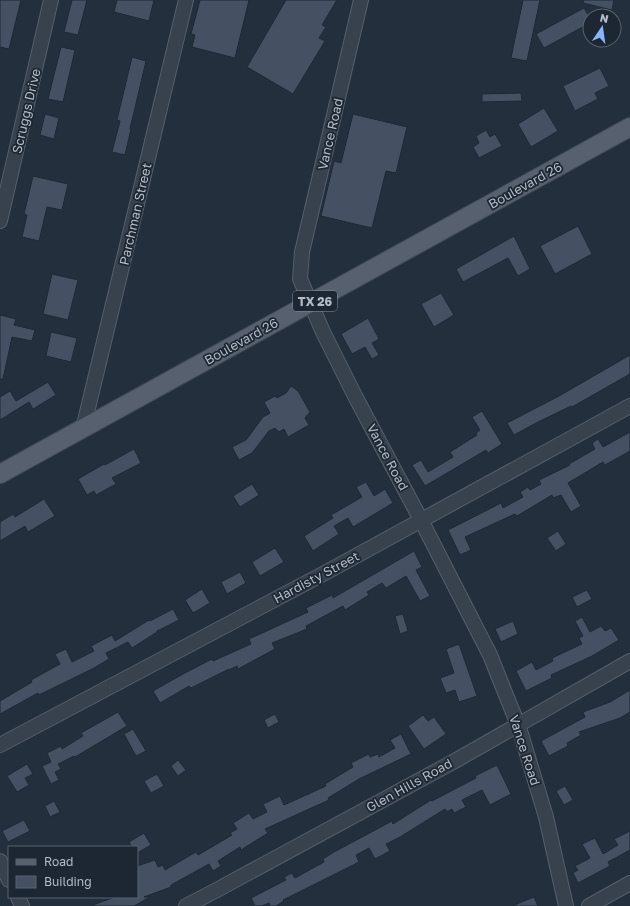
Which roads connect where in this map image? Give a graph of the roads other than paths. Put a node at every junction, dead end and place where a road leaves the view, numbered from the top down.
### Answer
1 (52, 0) edge
2 (186, 0) edge
3 (361, 0) edge
4 (630, 127) edge
5 (0, 221) edge
6 (310, 303) junction
7 (630, 406) edge
8 (83, 429) junction
9 (0, 474) edge
10 (421, 520) junction
11 (630, 661) edge
12 (518, 724) junction
13 (0, 745) edge
14 (0, 861) edge
15 (8, 878) edge
16 (630, 883) edge
17 (186, 906) edge
18 (566, 906) edge
19 (589, 906) edge

1 - 5 street, Scruggs Drive
2 - 8 street, Parchman Street
3 - 6 street, Vance Road
4 - 6 main road, Boulevard 26 / TX 26
6 - 8 main road, Boulevard 26 / TX 26
6 - 10 street, Vance Road
7 - 10 street, Hardisty Street
8 - 9 main road, Boulevard 26 / TX 26
10 - 12 street, Vance Road
10 - 13 street, Hardisty Street
11 - 12 street, Glen Hills Road
12 - 17 street, Glen Hills Road
12 - 18 street, Vance Road
14 - 15 street
16 - 19 street

